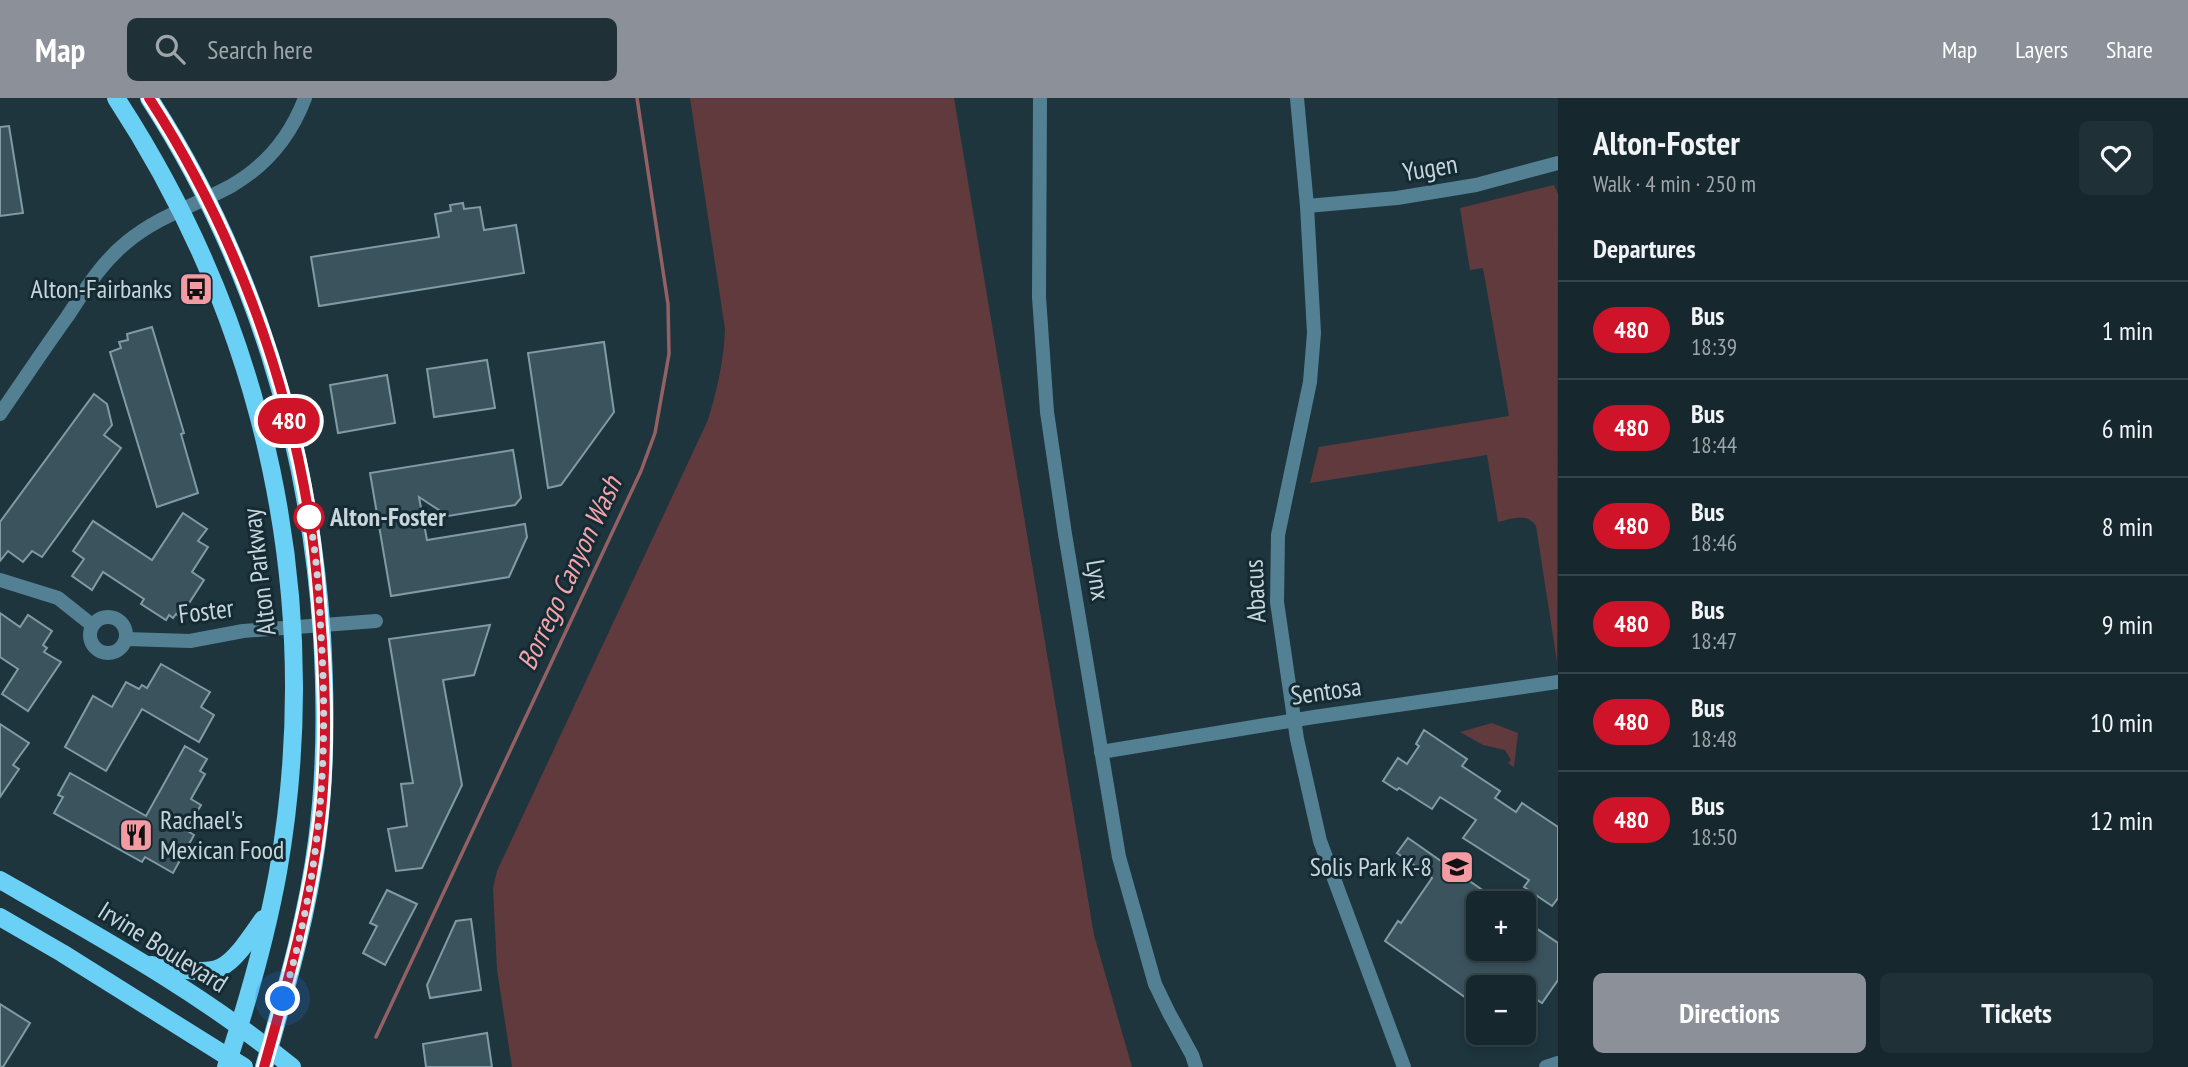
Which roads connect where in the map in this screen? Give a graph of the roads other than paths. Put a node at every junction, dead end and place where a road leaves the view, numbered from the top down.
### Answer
1 (116, 98) edge
2 (149, 98) edge
3 (305, 98) edge
4 (1040, 98) edge
5 (1297, 98) edge
6 (1558, 163) edge
7 (206, 198) junction
8 (1307, 206) junction
9 (181, 209) junction
10 (0, 414) edge
11 (0, 580) edge
12 (376, 621) dead end
13 (92, 625) junction
14 (321, 626) junction
15 (294, 628) junction
16 (126, 639) junction
17 (1558, 682) edge
18 (1294, 720) junction
19 (1101, 752) junction
20 (0, 880) edge
21 (270, 909) junction
22 (0, 917) edge
23 (144, 964) junction
24 (238, 1027) junction
25 (269, 1048) junction
26 (1194, 1061) edge
27 (1558, 1063) edge
28 (233, 1064) edge
29 (264, 1067) edge
30 (292, 1067) edge
31 (1205, 1067) edge
32 (1404, 1067) edge
33 (1548, 1067) edge

1 - 9 main road, Alton Parkway
2 - 7 main road, Alton Parkway
3 - 7 street
4 - 19 street, Lynx
5 - 8 street, Abacus
6 - 8 street, Yugen
7 - 9 street
7 - 14 main road, Alton Parkway
8 - 18 street, Abacus
9 - 10 street
9 - 15 main road, Alton Parkway
11 - 13 street
12 - 14 street, Foster
13 - 16 street
13 - 16 street
14 - 15 street, Foster
14 - 25 main road, Alton Parkway
15 - 16 street, Foster
15 - 21 main road, Alton Parkway
17 - 18 street, Sentosa
18 - 19 street, Sentosa
18 - 32 street, Abacus
19 - 26 street, Lynx
20 - 23 main road, Irvine Boulevard
21 - 23 main road
21 - 24 main road, Alton Parkway
22 - 28 main road
23 - 24 main road, Irvine Boulevard
24 - 25 main road, Irvine Boulevard
24 - 28 main road, Alton Parkway
25 - 29 main road, Alton Parkway
25 - 30 main road, Irvine Boulevard
26 - 31 street, Lynx
27 - 33 street

